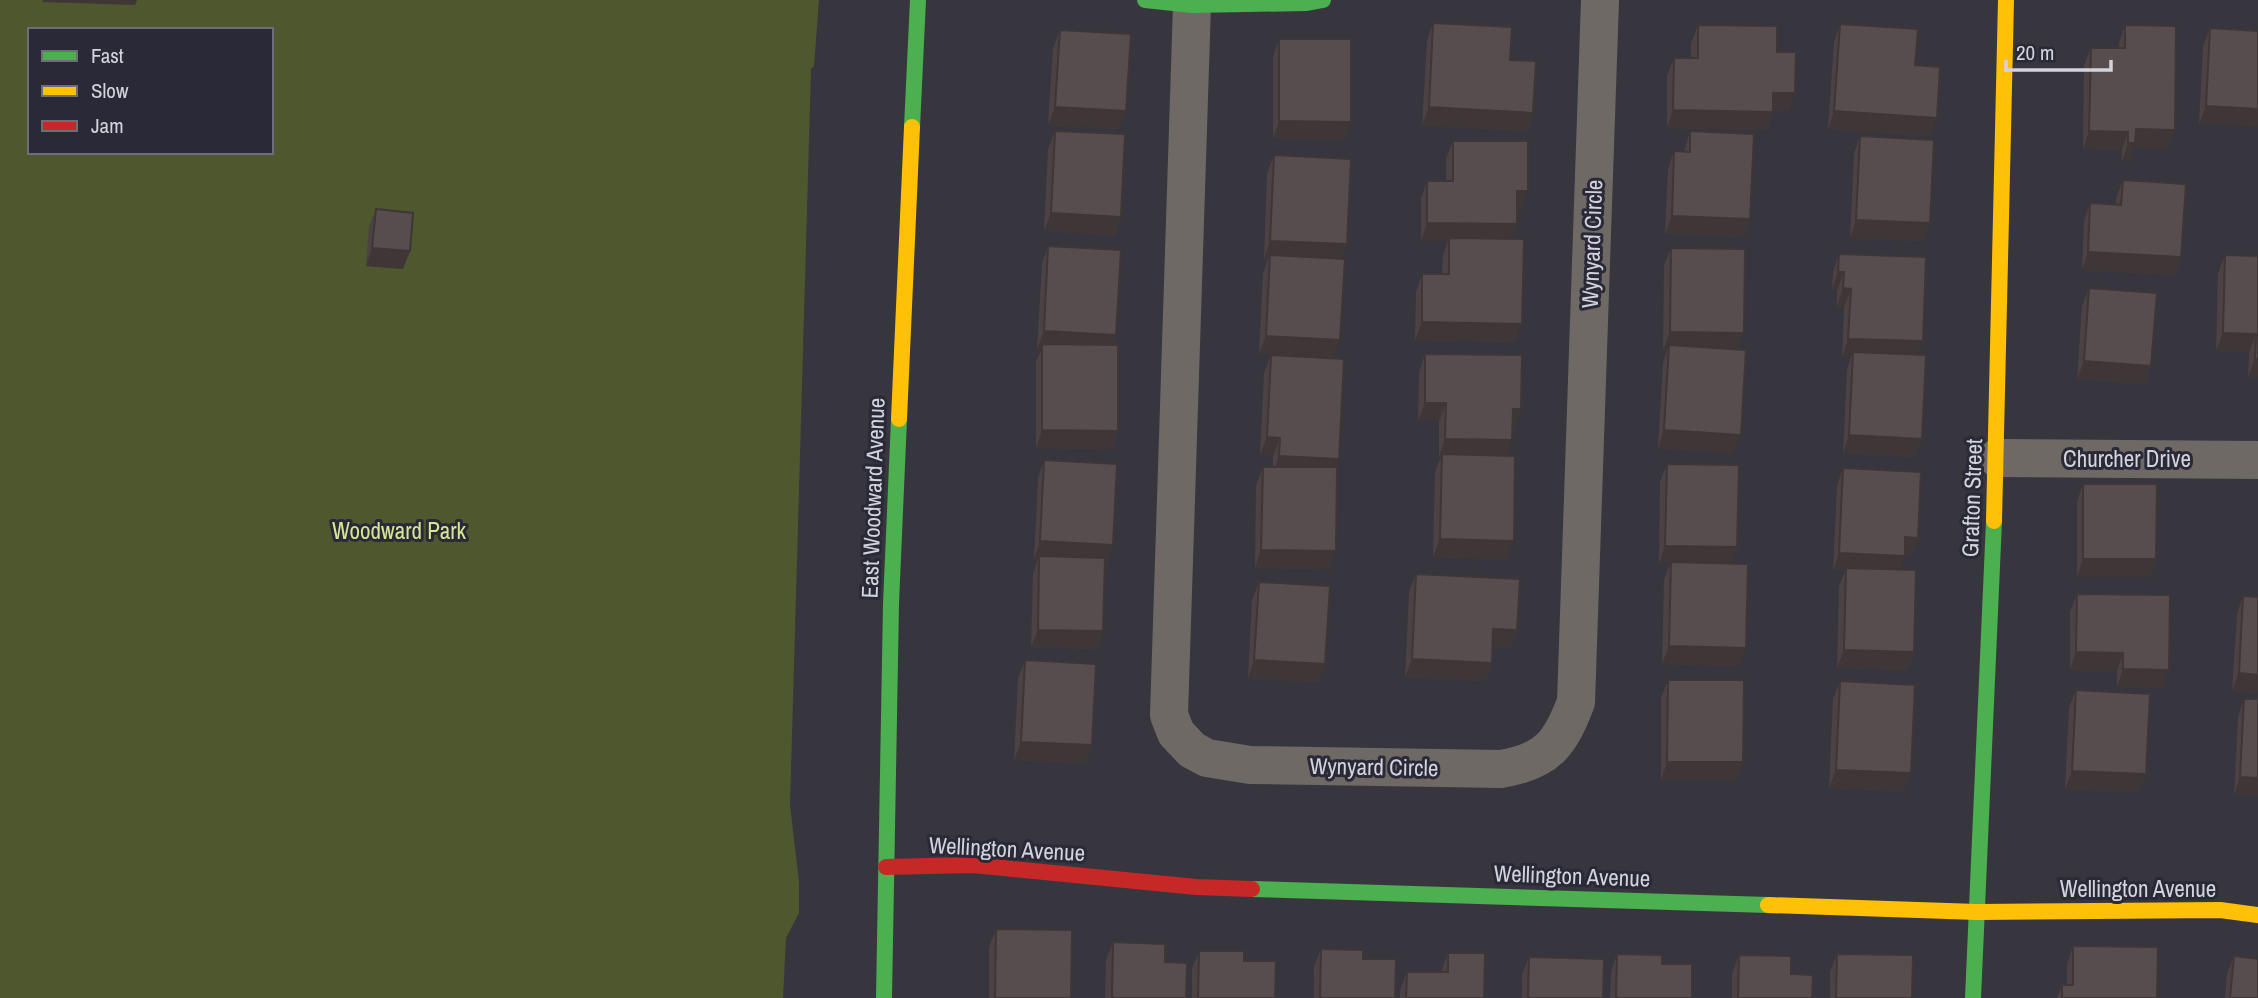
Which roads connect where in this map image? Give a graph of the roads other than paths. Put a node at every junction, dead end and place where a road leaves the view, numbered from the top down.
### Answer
1 (918, 0) edge
2 (1145, 0) edge
3 (1323, 0) edge
4 (1600, 0) edge
5 (2006, 0) edge
6 (1192, 5) junction
7 (1997, 458) junction
8 (2258, 460) edge
9 (886, 867) junction
10 (1977, 912) junction
11 (2258, 915) edge
12 (884, 998) edge
13 (1973, 998) edge

1 - 9 street, East Woodward Avenue
2 - 6 street
3 - 6 street
4 - 6 street, Wynyard Circle
5 - 7 street, Grafton Street
7 - 8 street, Churcher Drive
7 - 10 street, Grafton Street
9 - 10 street, Wellington Avenue
9 - 12 street, East Woodward Avenue
10 - 11 street, Wellington Avenue
10 - 13 street, Grafton Street

